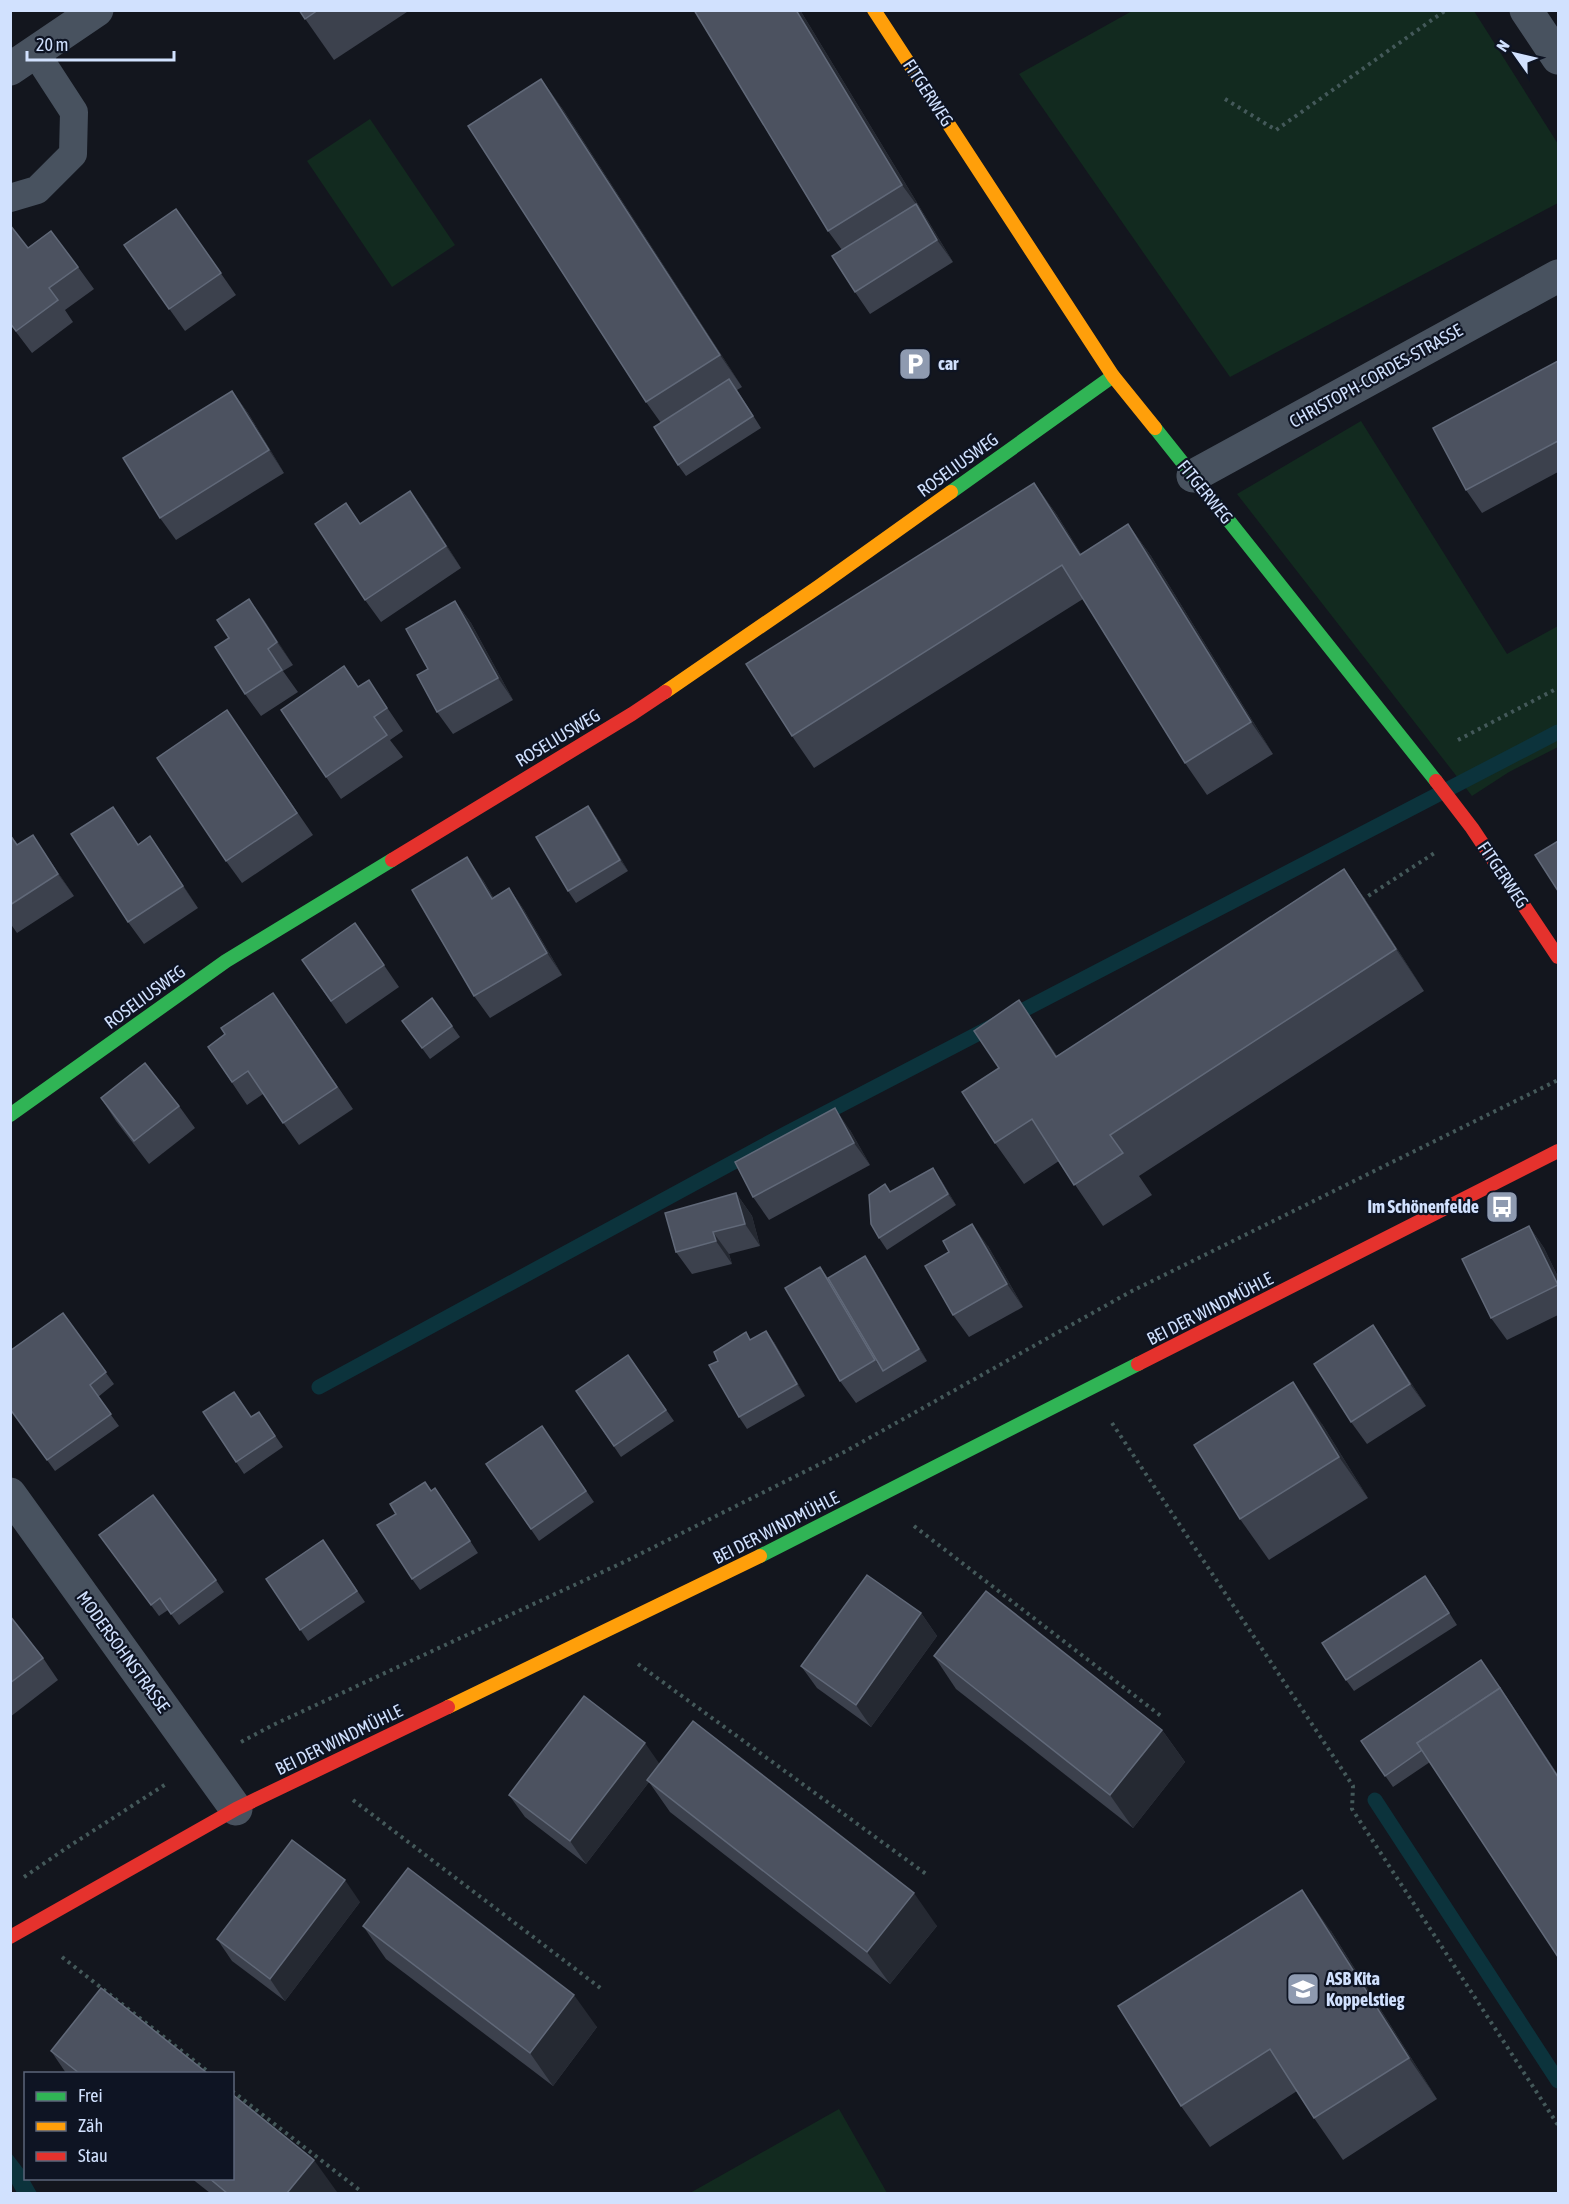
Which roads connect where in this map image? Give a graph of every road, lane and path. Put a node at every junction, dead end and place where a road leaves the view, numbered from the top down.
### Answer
1 (97, 10) edge
2 (874, 10) edge
3 (1446, 10) edge
4 (1526, 10) edge
5 (1558, 58) edge
6 (23, 60) edge
7 (1224, 99) dead end
8 (10, 198) edge
9 (1558, 276) edge
10 (1113, 376) junction
11 (1193, 476) junction
12 (1558, 688) edge
13 (1421, 760) junction
14 (1472, 828) junction
15 (1362, 900) edge
16 (1558, 957) edge
17 (1558, 1080) edge
18 (10, 1115) edge
19 (1558, 1151) edge
20 (1090, 1390) junction
21 (10, 1494) edge
22 (878, 1497) junction
23 (599, 1636) junction
24 (1161, 1716) dead end
25 (202, 1762) junction
26 (315, 1771) junction
27 (236, 1809) junction
28 (926, 1874) dead end
29 (19, 1880) dead end
30 (26, 1928) junction
31 (10, 1937) edge
32 (603, 1990) dead end
33 (210, 2072) edge
34 (234, 2093) edge
35 (1558, 2125) edge
36 (362, 2192) dead end

1 - 6 street
2 - 10 street, FITGERWEG
3 - 7 path
4 - 5 street
6 - 8 lane
9 - 11 street, CHRISTOPH-CORDES-STRASSE
10 - 11 street, FITGERWEG
10 - 18 street, ROSELIUSWEG
11 - 13 street, FITGERWEG
12 - 13 path
13 - 14 street, FITGERWEG
14 - 15 path
14 - 16 street, FITGERWEG
17 - 25 path
19 - 20 street, BEI DER WINDMÜHLE
20 - 22 street, BEI DER WINDMÜHLE
20 - 35 path
21 - 25 street, MODERSOHNSTRASSE
22 - 23 street, BEI DER WINDMÜHLE
22 - 24 path
23 - 26 street, BEI DER WINDMÜHLE
23 - 28 path
25 - 27 street, MODERSOHNSTRASSE
25 - 29 path
26 - 27 street, BEI DER WINDMÜHLE
26 - 32 path
27 - 30 street, BEI DER WINDMÜHLE
30 - 31 street, BEI DER WINDMÜHLE
30 - 33 path
34 - 36 path

